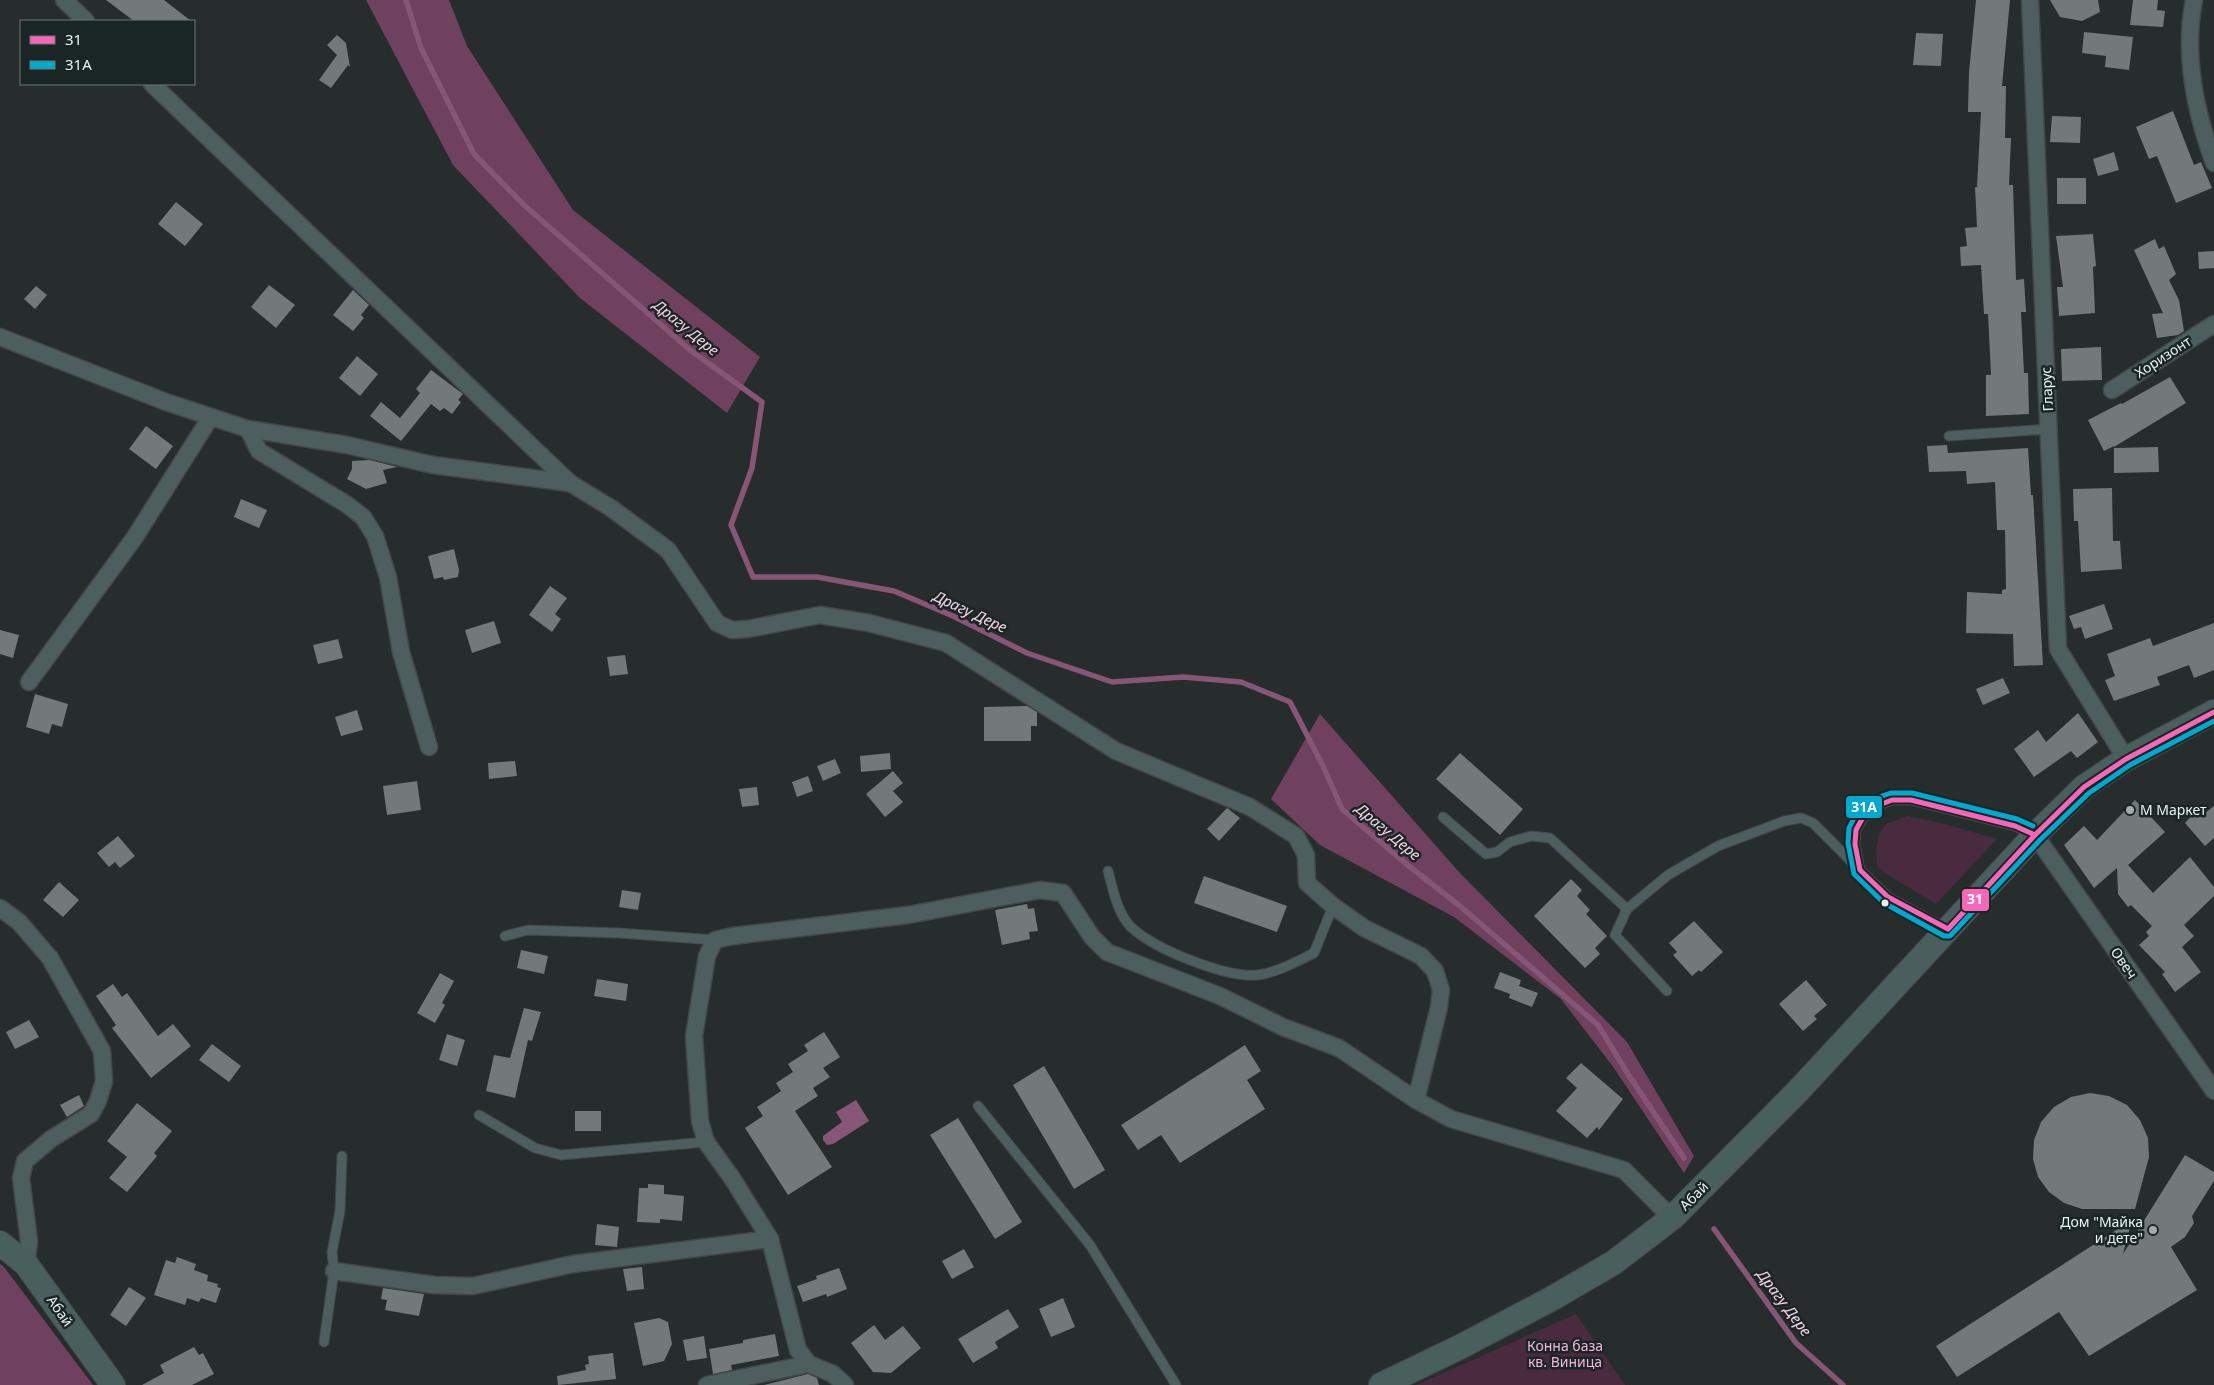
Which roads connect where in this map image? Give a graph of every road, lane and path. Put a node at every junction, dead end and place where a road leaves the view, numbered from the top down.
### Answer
1 (64, 0) edge
2 (2030, 0) edge
3 (2194, 0) edge
4 (85, 20) edge
5 (153, 85) edge
6 (2214, 163) edge
7 (2214, 324) edge
8 (0, 337) edge
9 (2112, 390) dead end
10 (210, 418) junction
11 (248, 429) junction
12 (2048, 429) junction
13 (1949, 436) dead end
14 (570, 483) junction
15 (29, 682) dead end
16 (2214, 712) edge
17 (429, 747) dead end
18 (2126, 759) junction
19 (1443, 817) dead end
20 (2034, 835) junction
21 (1860, 870) junction
22 (1108, 871) dead end
23 (1333, 906) junction
24 (0, 908) edge
25 (1627, 909) junction
26 (1948, 929) junction
27 (505, 936) dead end
28 (715, 940) junction
29 (1668, 991) dead end
30 (2214, 1091) edge
31 (1416, 1100) junction
32 (978, 1106) dead end
33 (479, 1116) dead end
34 (706, 1142) junction
35 (342, 1156) dead end
36 (1672, 1218) junction
37 (770, 1239) junction
38 (0, 1243) edge
39 (26, 1264) junction
40 (334, 1271) junction
41 (324, 1342) dead end
42 (809, 1364) junction
43 (113, 1385) edge
44 (707, 1385) edge
45 (845, 1385) edge
46 (1176, 1385) edge
47 (1380, 1385) edge

1 - 4 street
2 - 12 street, Гларус
3 - 6 street
5 - 14 street
7 - 9 street, Хоризонт
8 - 10 street
10 - 11 street
10 - 15 street
11 - 14 street
11 - 17 street
12 - 13 lane
12 - 18 street, Гларус
14 - 23 street
16 - 18 street, Абай
18 - 20 street, Абай
19 - 25 lane
20 - 21 lane
20 - 26 street, Абай
20 - 30 street, Овеч
21 - 25 lane
21 - 26 lane
22 - 23 lane
23 - 31 street
24 - 39 street
25 - 29 lane
26 - 36 street, Абай
27 - 28 lane
28 - 31 street
28 - 34 street
31 - 36 street
32 - 46 lane
33 - 34 lane
34 - 37 street
35 - 40 lane
36 - 47 street, Абай
37 - 40 street
37 - 42 street
38 - 39 street, Абай
39 - 43 street, Абай
40 - 41 lane
42 - 44 street
42 - 45 street

